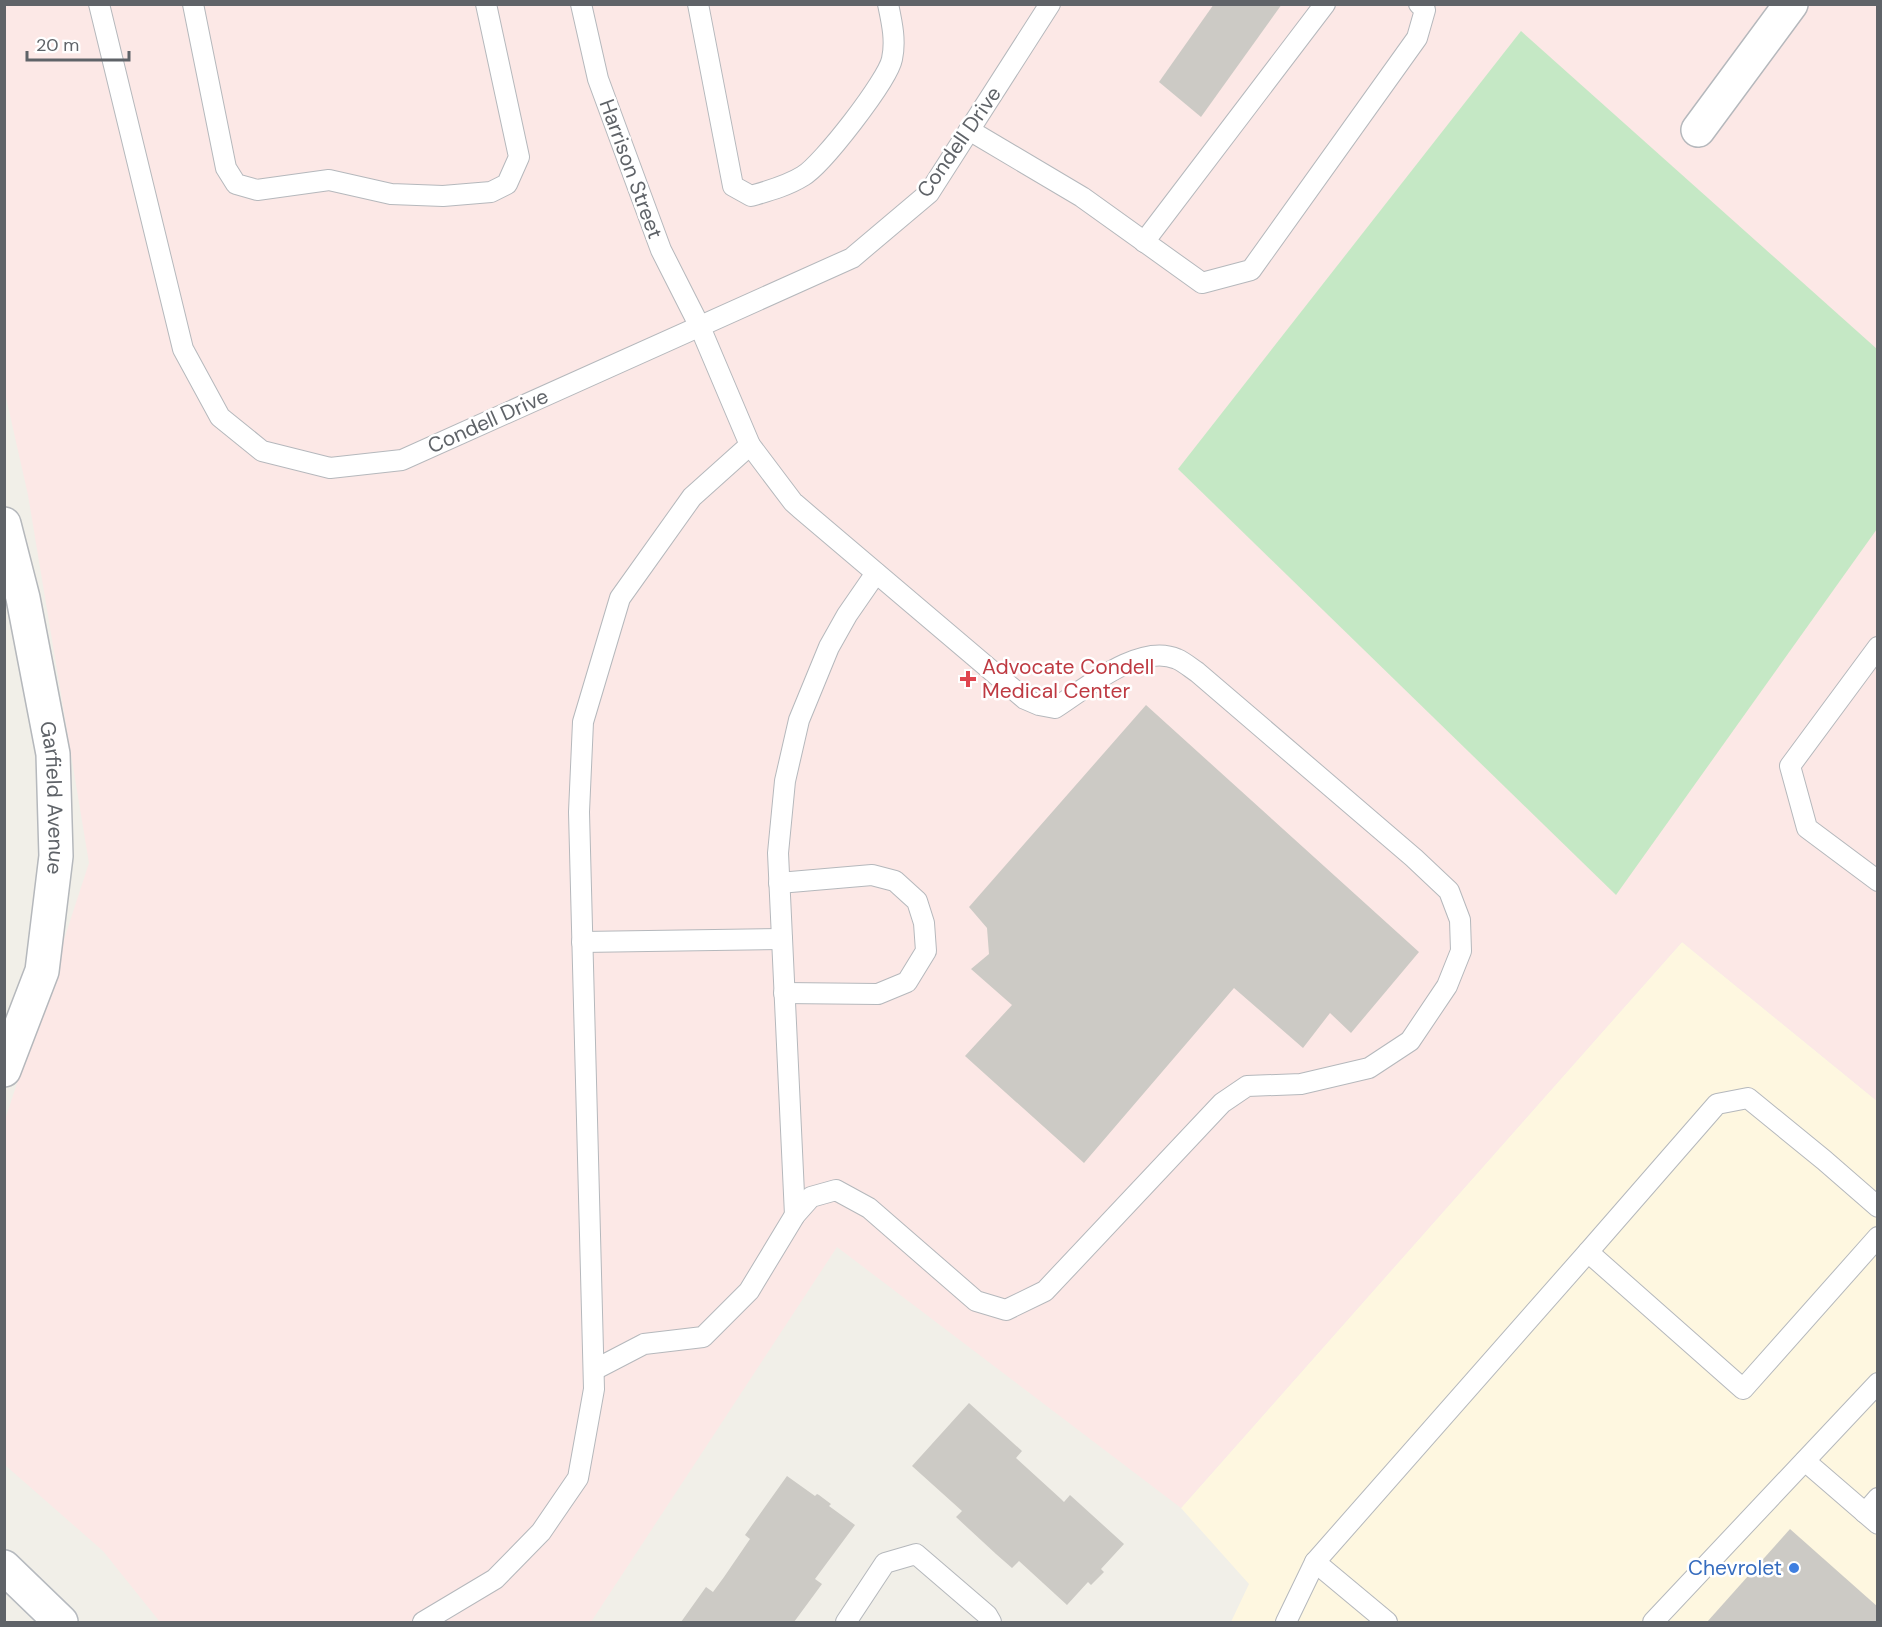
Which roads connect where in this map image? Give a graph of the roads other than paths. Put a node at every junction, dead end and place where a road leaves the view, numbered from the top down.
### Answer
1 (99, 4) edge
2 (193, 4) edge
3 (486, 4) edge
4 (581, 4) edge
5 (698, 4) edge
6 (888, 4) edge
7 (1050, 4) edge
8 (1325, 4) edge
9 (1419, 4) edge
10 (1791, 4) edge
11 (969, 130) junction
12 (1698, 130) dead end
13 (1144, 242) junction
14 (700, 327) junction
15 (750, 445) junction
16 (4, 524) edge
17 (876, 573) junction
18 (1878, 647) edge
19 (1878, 881) edge
20 (779, 883) junction
21 (782, 939) junction
22 (582, 942) junction
23 (784, 993) junction
24 (4, 1070) edge
25 (1878, 1207) edge
26 (795, 1215) junction
27 (1878, 1237) edge
28 (1588, 1252) junction
29 (594, 1370) junction
30 (1878, 1383) edge
31 (1805, 1461) junction
32 (1873, 1512) edge
33 (1315, 1562) junction
34 (4, 1567) edge
35 (61, 1623) edge
36 (423, 1623) edge
37 (846, 1623) edge
38 (991, 1623) edge
39 (1286, 1623) edge
40 (1387, 1623) edge
41 (1653, 1623) edge

1 - 14 lane, Condell Drive
2 - 3 lane
4 - 14 lane, Harrison Street
5 - 6 lane
7 - 11 lane, Condell Drive
8 - 13 lane
9 - 13 lane
10 - 12 street
11 - 13 lane
11 - 14 lane, Condell Drive
14 - 15 lane, Harrison Street
15 - 17 lane, Harrison Street
15 - 22 lane
16 - 24 street, Garfield Avenue
17 - 20 lane
17 - 26 lane, Harrison Street
18 - 19 lane
20 - 21 lane
20 - 23 lane
21 - 22 lane
21 - 23 lane
22 - 29 lane
23 - 26 lane
25 - 28 lane
26 - 29 lane, Harrison Street
27 - 28 lane
28 - 33 lane
29 - 36 lane
30 - 31 lane
31 - 32 lane
31 - 41 lane
33 - 39 lane
33 - 40 lane
34 - 35 street
37 - 38 lane

